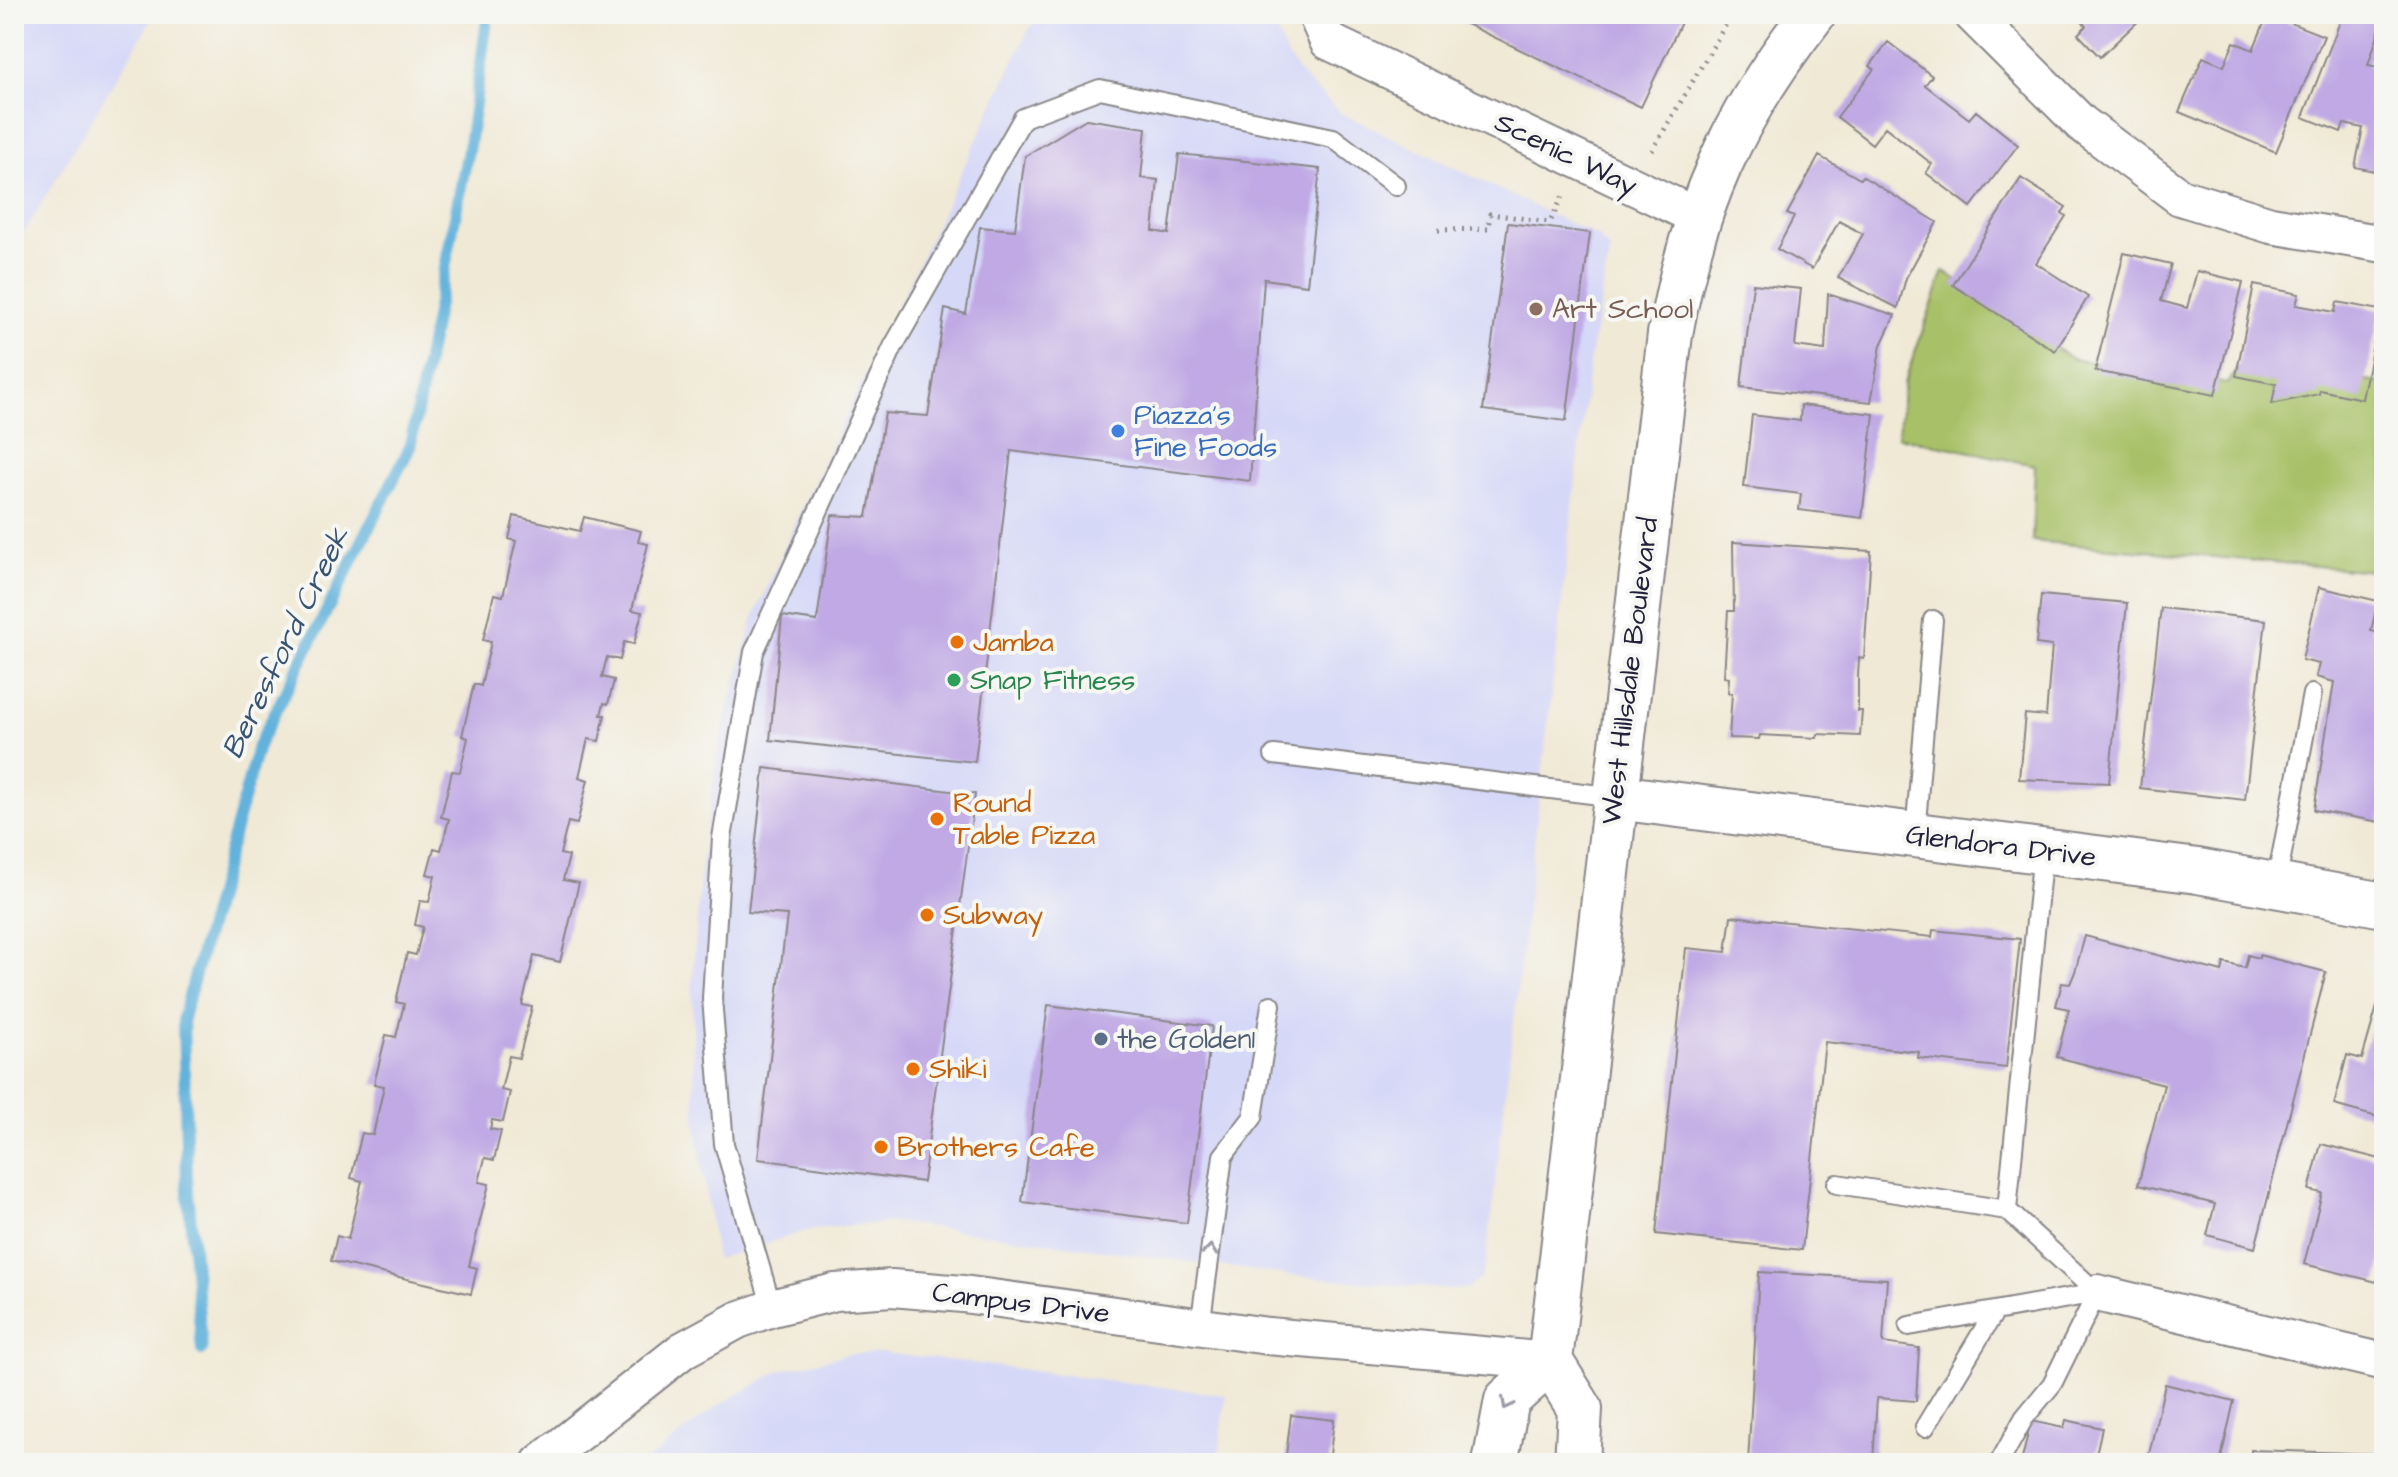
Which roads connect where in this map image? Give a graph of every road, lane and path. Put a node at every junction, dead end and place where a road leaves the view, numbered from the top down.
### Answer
1 (1316, 14) edge
2 (1732, 14) edge
3 (1813, 14) edge
4 (1972, 14) edge
5 (1652, 151) dead end
6 (1580, 161) junction
7 (1396, 186) dead end
8 (1696, 216) junction
9 (1438, 230) dead end
10 (2384, 244) edge
11 (1933, 620) dead end
12 (2312, 694) dead end
13 (1274, 755) dead end
14 (1616, 797) junction
15 (1915, 835) junction
16 (2043, 851) junction
17 (2276, 885) junction
18 (2384, 905) edge
19 (1271, 1005) dead end
20 (1837, 1184) dead end
21 (2007, 1210) junction
22 (2097, 1293) junction
23 (772, 1308) junction
24 (1995, 1311) junction
25 (1909, 1326) dead end
26 (1200, 1327) junction
27 (1550, 1361) junction
28 (2384, 1362) edge
29 (1925, 1427) dead end
30 (540, 1463) edge
31 (1495, 1463) edge
32 (1577, 1463) edge
33 (1999, 1463) edge

1 - 6 street, Scenic Way
2 - 5 path
3 - 8 main road, West Hillsdale Boulevard
4 - 10 street
6 - 8 street, Scenic Way
6 - 9 path
7 - 23 lane
8 - 14 main road, West Hillsdale Boulevard
11 - 15 lane
12 - 17 lane
13 - 14 lane
14 - 15 main road, Glendora Drive
14 - 27 main road, West Hillsdale Boulevard
15 - 16 main road, Glendora Drive
16 - 17 main road, Glendora Drive
16 - 21 lane
17 - 18 main road, Glendora Drive
26 -> 19 lane
20 - 21 lane
21 - 22 lane
22 - 24 lane
22 - 28 street
22 - 33 lane
23 - 26 street, Campus Drive
23 - 30 street, Campus Drive
24 - 25 lane
24 - 29 lane
26 - 27 street, Campus Drive
27 -> 31 main road
27 - 32 main road

